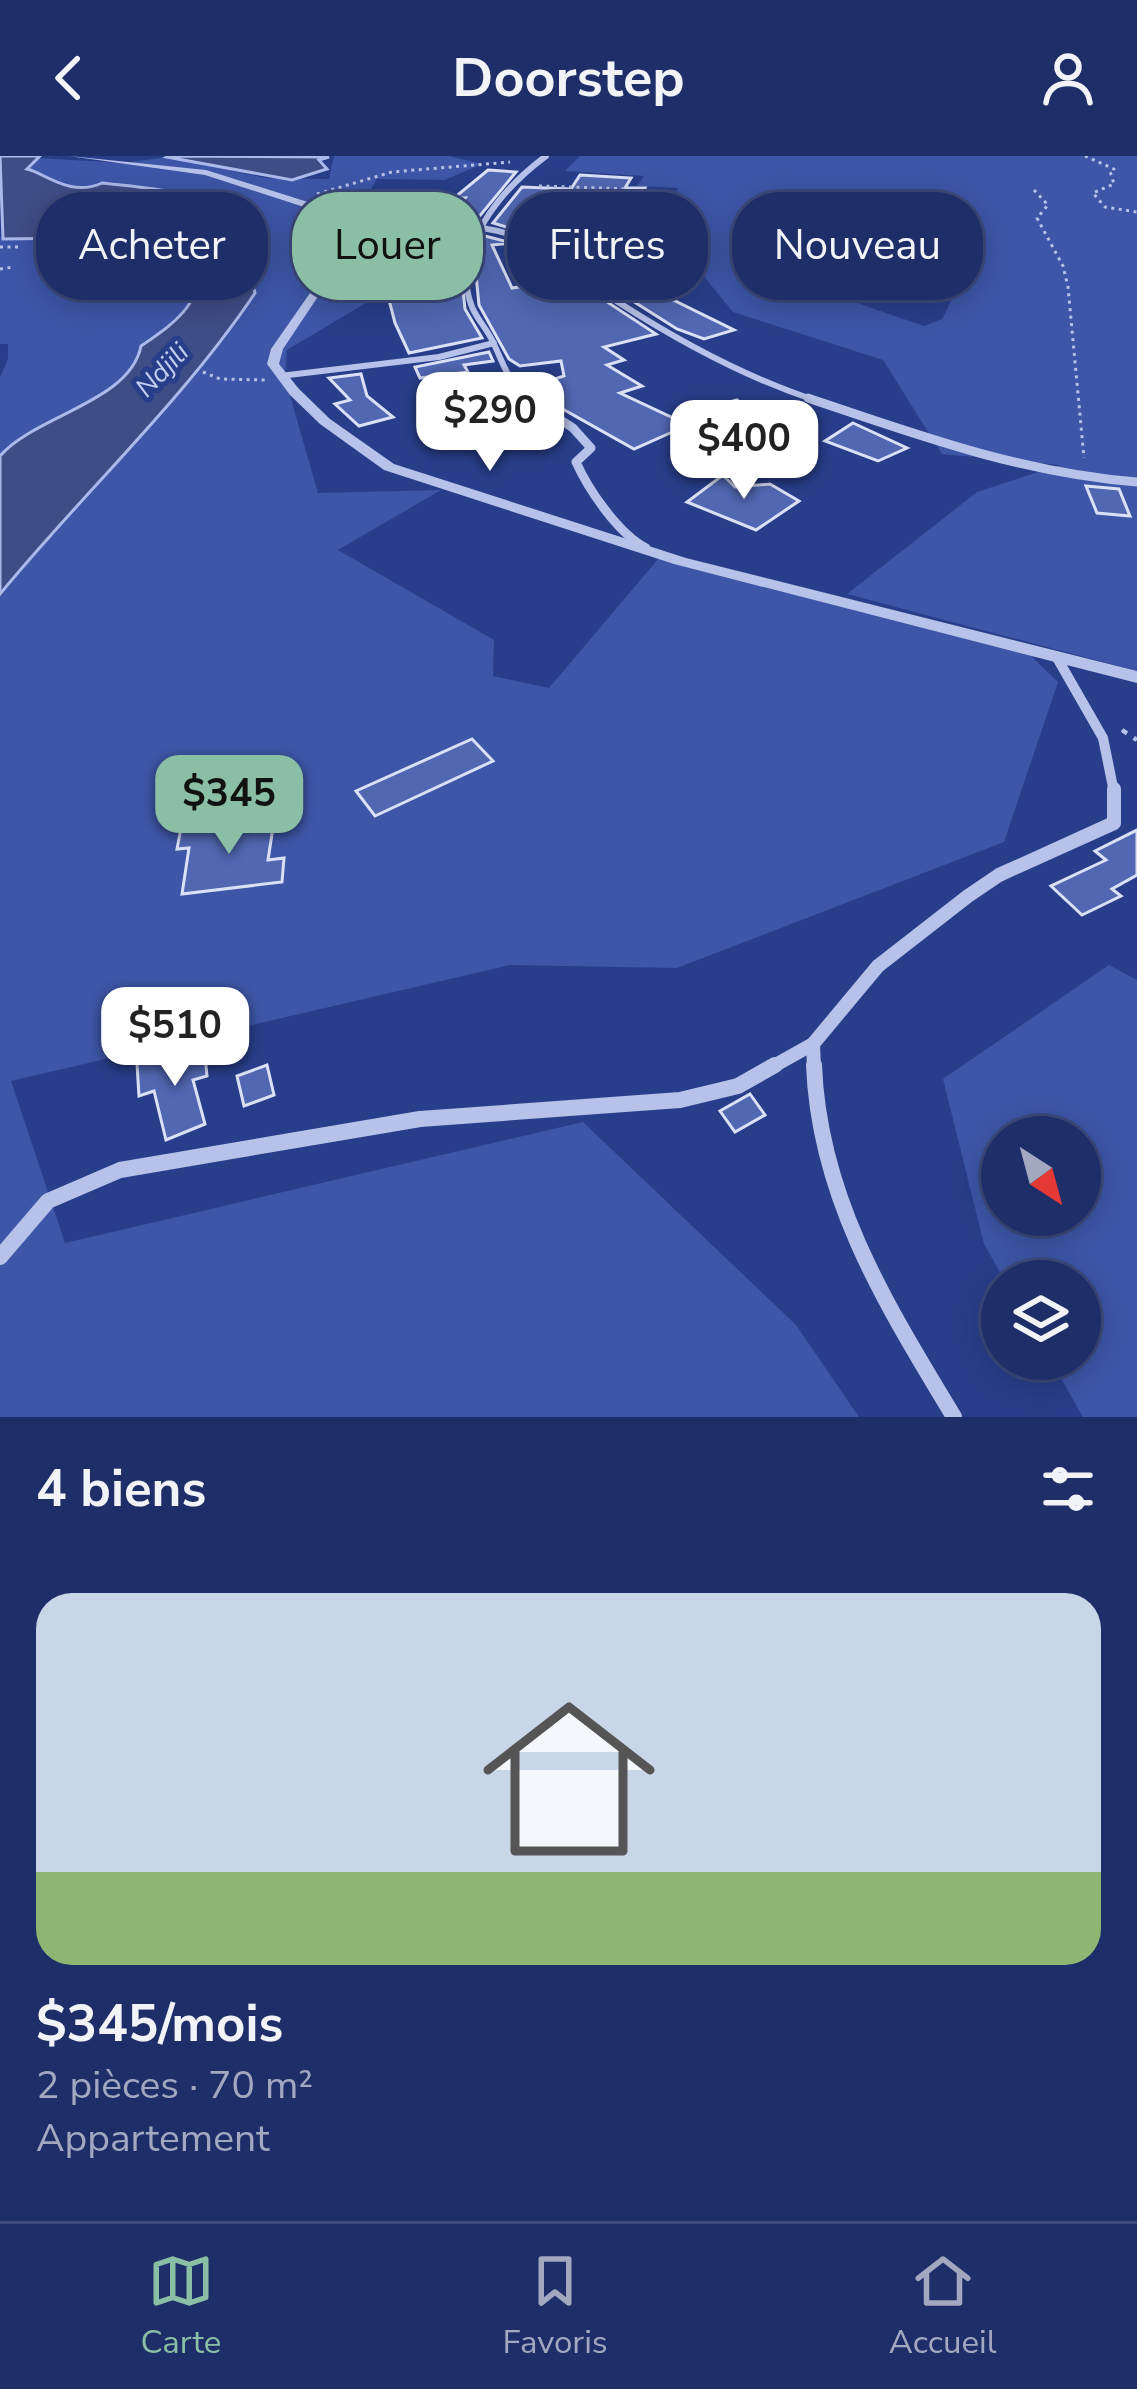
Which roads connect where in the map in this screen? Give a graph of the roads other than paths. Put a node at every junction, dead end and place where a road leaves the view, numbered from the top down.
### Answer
1 (73, 156) edge
2 (94, 156) edge
3 (543, 159) edge
4 (483, 225) joint
5 (469, 300) edge
6 (494, 343) junction
7 (281, 378) junction
8 (1137, 482) edge
9 (680, 561) junction
10 (1056, 656) junction
11 (1137, 677) edge
12 (813, 1044) junction
13 (0, 1257) edge
14 (954, 1417) edge

1 - 2 street
2 - 7 street
3 - 4 street
4 - 8 street
5 - 6 street
6 - 7 street
6 - 9 street
7 - 9 street
9 - 10 street
10 - 11 street
10 - 12 street
12 - 13 street
12 - 14 street

